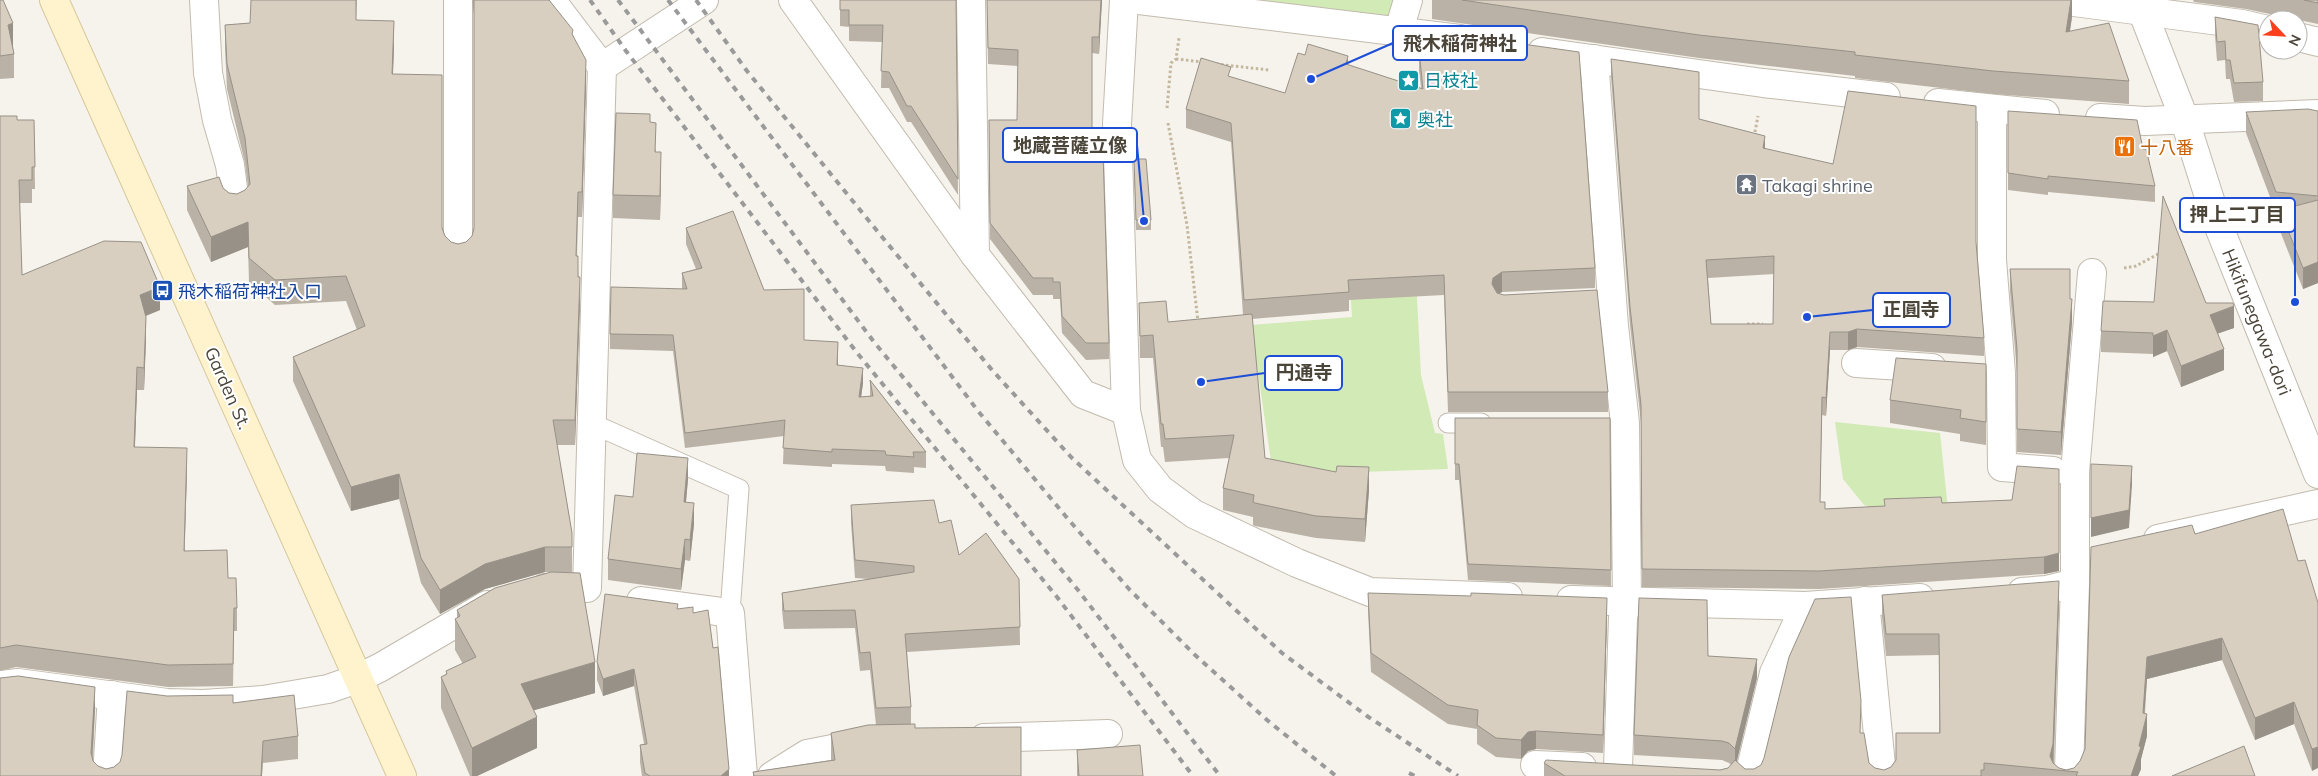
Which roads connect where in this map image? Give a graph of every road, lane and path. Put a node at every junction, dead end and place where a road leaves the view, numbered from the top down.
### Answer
1 (54, 0) edge
2 (204, 0) edge
3 (458, 0) edge
4 (551, 0) edge
5 (704, 0) edge
6 (792, 0) edge
7 (971, 0) edge
8 (1124, 0) edge
9 (1139, 0) edge
10 (1408, 0) edge
11 (2059, 0) edge
12 (1184, 5) junction
13 (2140, 6) edge
14 (2258, 28) edge
15 (1399, 30) junction
16 (1487, 44) edge
17 (1516, 48) edge
18 (1176, 59) junction
19 (1594, 59) junction
20 (602, 67) junction
21 (1268, 70) dead end
22 (1167, 108) dead end
23 (1992, 110) junction
24 (2318, 114) edge
25 (2184, 118) junction
26 (1168, 123) dead end
27 (235, 203) edge
28 (2167, 249) edge
29 (458, 254) edge
30 (975, 255) junction
31 (2092, 272) joint
32 (1198, 324) edge
33 (1744, 324) edge
34 (1764, 324) edge
35 (1856, 363) dead end
36 (2001, 373) junction
37 (1126, 411) junction
38 (1448, 422) dead end
39 (1497, 423) edge
40 (593, 424) junction
41 (2075, 472) junction
42 (2318, 474) edge
43 (2318, 504) edge
44 (2135, 545) edge
45 (2075, 583) junction
46 (587, 588) junction
47 (1998, 593) edge
48 (1941, 596) edge
49 (1865, 601) junction
50 (1627, 602) junction
51 (1805, 606) junction
52 (730, 613) junction
53 (357, 679) junction
54 (0, 685) edge
55 (112, 695) junction
56 (1108, 734) dead end
57 (963, 739) edge
58 (896, 741) edge
59 (808, 765) edge
60 (1535, 765) dead end
61 (1618, 768) junction
62 (1646, 770) edge
63 (107, 776) edge
64 (402, 776) edge
65 (744, 776) edge
66 (772, 776) edge
67 (1749, 776) edge
68 (1882, 776) edge
69 (2066, 776) edge

1 - 53 main road, Garden St.
2 - 27 street
3 - 29 street
4 - 20 street
5 - 20 street
6 - 30 street
7 - 30 street
8 - 37 street
9 - 12 street
10 - 15 street
11 - 13 street
12 - 15 street
12 - 18 path
13 - 14 street
13 - 25 street, Hikifunegawa-dori
15 - 16 street
17 - 19 street
18 - 21 path
18 - 22 path
19 - 23 street
19 - 50 street
20 - 40 street
23 - 25 street
23 - 36 street
24 - 25 street
25 - 42 street, Hikifunegawa-dori
26 - 32 path
28 - 31 path
30 - 37 street
31 - 41 street
33 - 34 path
35 - 36 street
36 - 41 street
37 - 50 street
38 - 39 lane
40 - 46 street
40 - 52 lane
41 - 45 street
43 - 44 street
45 - 47 street
45 - 69 street
46 - 52 street
46 - 53 street
48 - 49 street
49 - 51 street
49 - 68 street
50 - 51 street
50 - 61 street
51 - 67 street
52 - 65 street
53 - 55 street
53 - 64 main road, Garden St.
54 - 55 street
55 - 63 street
56 - 57 street
58 - 59 street
59 - 66 street
60 - 61 street
61 - 62 street

